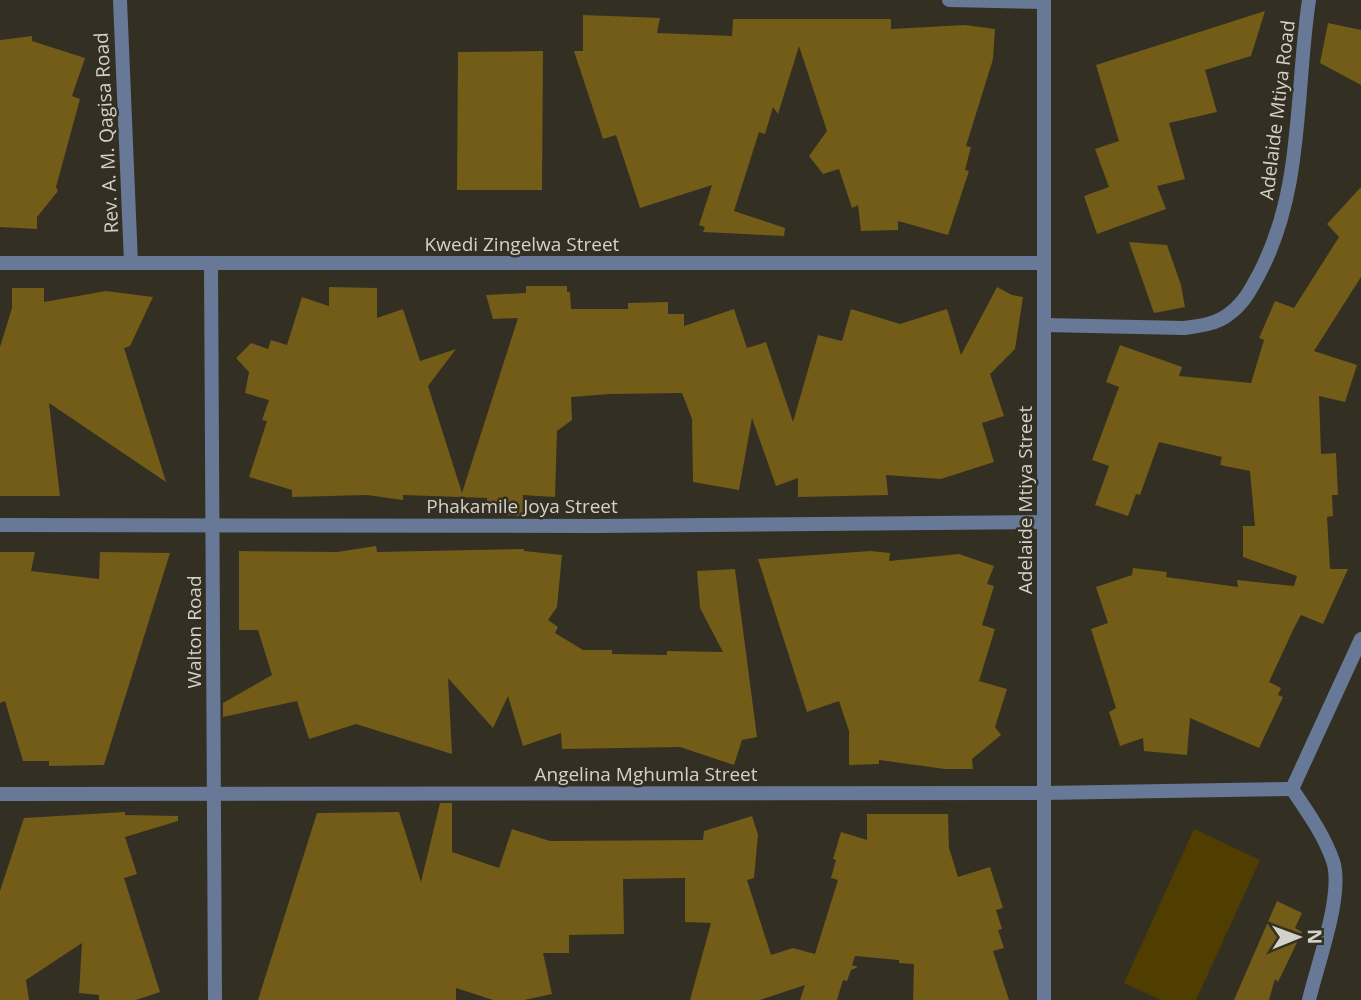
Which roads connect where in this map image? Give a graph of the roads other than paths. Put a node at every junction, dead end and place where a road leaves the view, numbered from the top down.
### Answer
1 (120, 0) edge
2 (949, 0) edge
3 (1309, 0) edge
4 (1044, 1) edge
5 (0, 262) edge
6 (131, 263) junction
7 (1044, 263) junction
8 (211, 264) junction
9 (1044, 325) junction
10 (1044, 522) junction
11 (0, 525) edge
12 (213, 525) junction
13 (1361, 639) edge
14 (1292, 789) junction
15 (1044, 793) junction
16 (0, 794) edge
17 (214, 794) junction
18 (215, 1000) edge
19 (1044, 1000) edge
20 (1309, 1000) edge

1 - 6 street, Rev. A. M. Qagisa Road
2 - 4 street
3 - 9 street, Adelaide Mtiya Road
4 - 7 street, Adelaide Mtiya Street
5 - 6 street, Kwedi Zingelwa Street
6 - 8 street, Kwedi Zingelwa Street
7 - 8 street, Kwedi Zingelwa Street
7 - 9 street, Adelaide Mtiya Street
8 - 12 street, Walton Road
9 - 10 street, Adelaide Mtiya Street
10 - 12 street, Phakamile Joya Street
10 - 15 street, Adelaide Mtiya Street
11 - 12 street, Phakamile Joya Street
12 - 17 street, Walton Road
13 - 14 street
14 - 15 street, Angelina Mghumla Street
14 - 20 street
15 - 17 street, Angelina Mghumla Street
15 - 19 street, Adelaide Mtiya Street
16 - 17 street, Angelina Mghumla Street
17 - 18 street, Walton Road

